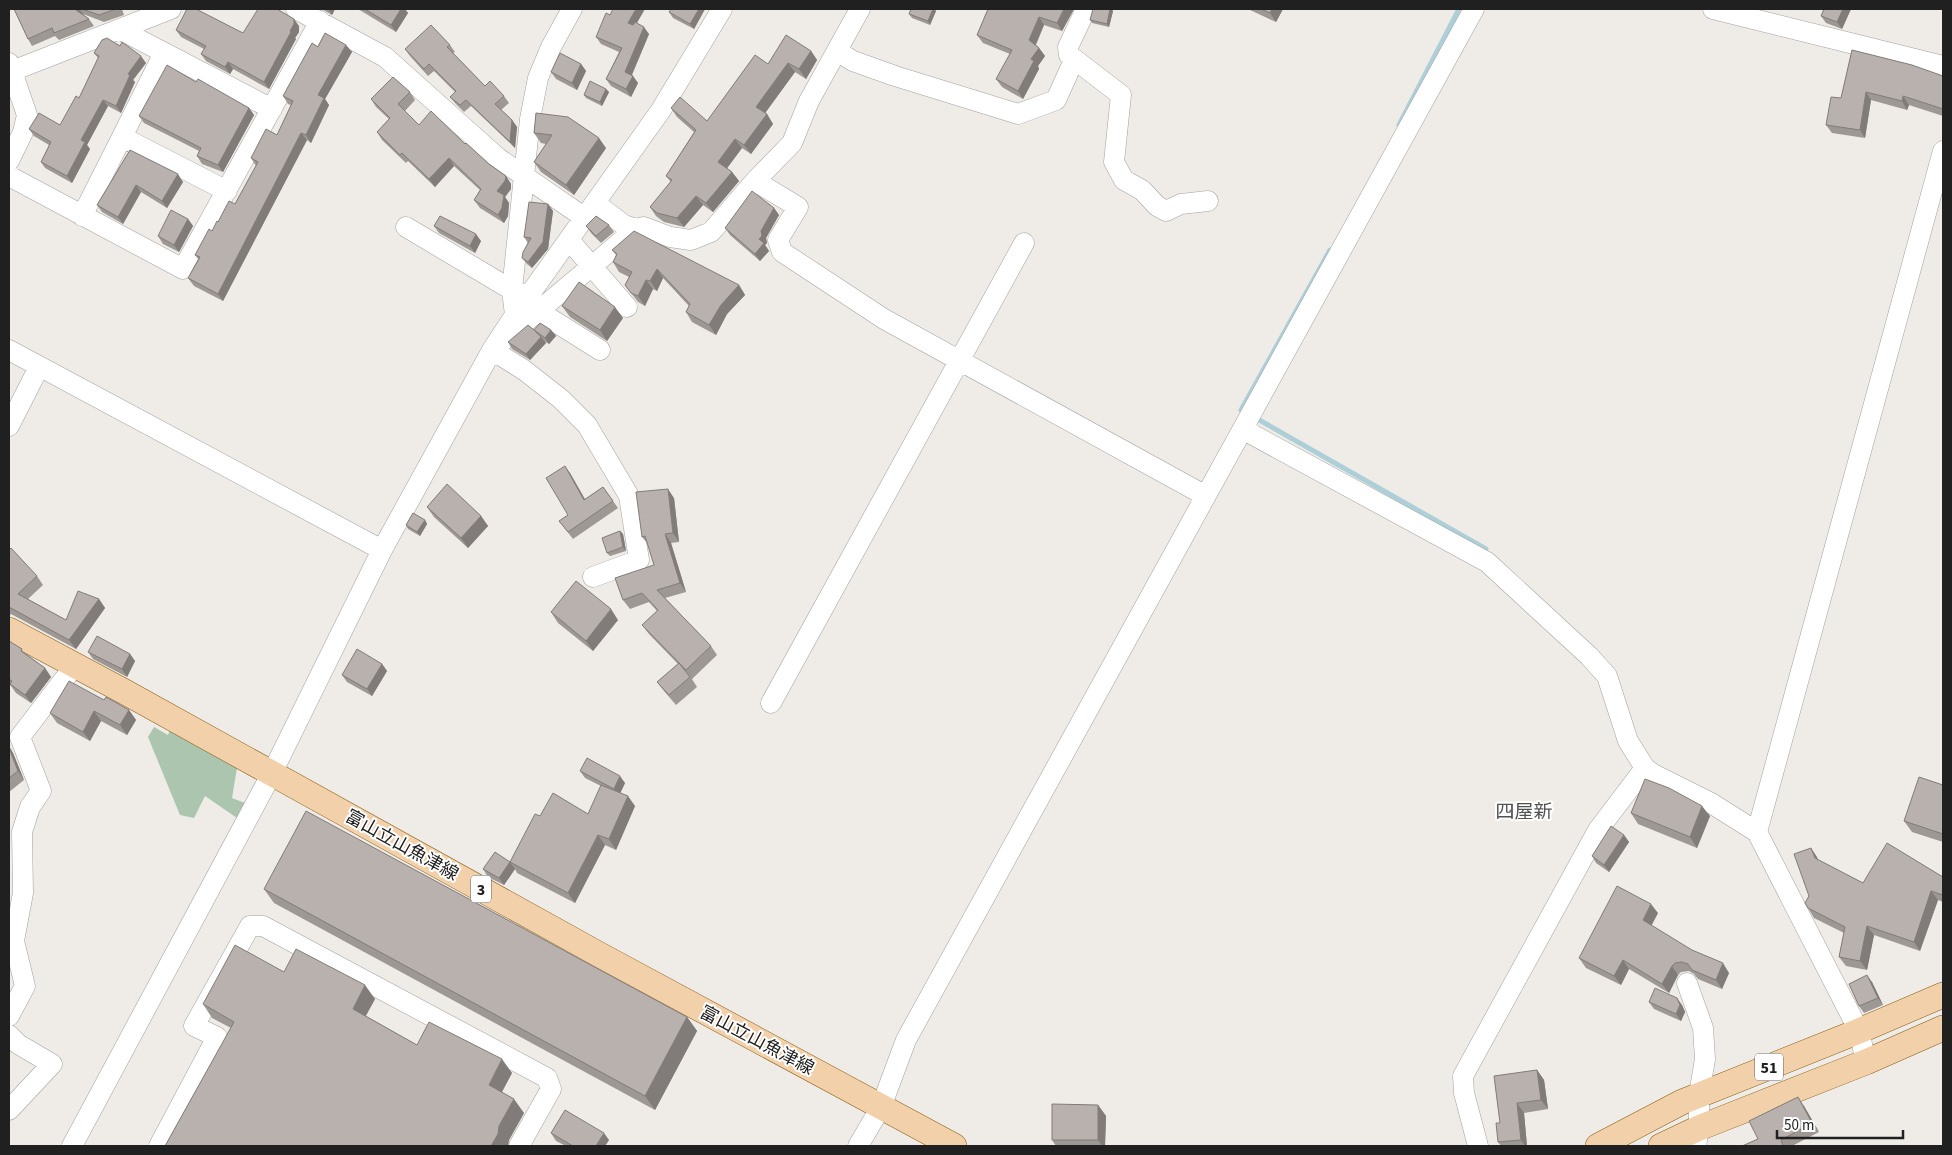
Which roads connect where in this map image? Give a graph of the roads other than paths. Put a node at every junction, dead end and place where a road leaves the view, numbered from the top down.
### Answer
1 (171, 9) edge
2 (296, 9) edge
3 (572, 9) edge
4 (722, 9) edge
5 (860, 9) edge
6 (1086, 9) edge
7 (1474, 9) edge
8 (1713, 9) edge
9 (320, 21) junction
10 (119, 29) junction
11 (837, 51) junction
12 (164, 53) junction
13 (1074, 60) junction
14 (1943, 66) edge
15 (10, 68) edge
16 (272, 108) junction
17 (122, 137) junction
18 (1943, 151) edge
19 (9, 161) edge
20 (9, 176) edge
21 (524, 176) junction
22 (755, 181) junction
23 (227, 190) junction
24 (1208, 201) dead end
25 (590, 210) junction
26 (82, 216) junction
27 (406, 227) dead end
28 (636, 229) junction
29 (569, 240) junction
30 (1024, 243) dead end
31 (592, 266) junction
32 (526, 299) junction
33 (627, 308) dead end
34 (9, 350) edge
35 (492, 350) junction
36 (600, 350) dead end
37 (959, 361) junction
38 (39, 367) junction
39 (9, 426) edge
40 (1244, 430) junction
41 (1206, 496) junction
42 (382, 550) junction
43 (593, 577) dead end
44 (9, 630) edge
45 (75, 665) junction
46 (771, 703) dead end
47 (1645, 768) junction
48 (272, 773) junction
49 (1757, 832) junction
50 (14, 963) edge
51 (1687, 983) dead end
52 (1943, 995) edge
53 (9, 1016) edge
54 (1943, 1028) edge
55 (1859, 1031) junction
56 (9, 1035) edge
57 (1866, 1062) junction
58 (1699, 1095) junction
59 (881, 1107) junction
60 (9, 1110) edge
61 (1698, 1137) edge
62 (72, 1146) edge
63 (159, 1146) edge
64 (519, 1146) edge
65 (858, 1146) edge
66 (954, 1146) edge
67 (1478, 1146) edge
68 (1598, 1146) edge
69 (1661, 1146) edge

1 - 10 street
2 - 9 street
3 - 21 street
4 - 25 street
5 - 11 street
6 - 13 street
7 - 40 street
8 - 14 street
9 - 16 street
9 - 21 street
10 - 12 street
10 - 15 street
11 - 13 street
11 - 22 street
12 - 16 street
12 - 17 street
13 - 24 street
15 - 19 street
16 - 23 street
17 - 23 street
17 - 26 street
18 - 49 street
20 - 26 street
21 - 25 street
21 - 32 street
22 - 28 street
22 - 37 street
23 - 26 street
25 - 28 street
25 - 29 street
27 - 32 street
28 - 31 street
29 - 31 street
29 - 32 street
30 - 37 street
31 - 32 street
31 - 33 street
32 - 35 street
32 - 35 street
32 - 36 street
34 - 38 street
35 - 42 street
35 - 43 street
37 - 41 street
37 - 46 street
38 - 39 street
38 - 42 street
40 - 41 street
40 - 47 street
41 - 59 street
42 - 48 street
44 - 45 main road, 富山立山魚津線 / 3
45 - 48 main road, 富山立山魚津線 / 3
45 - 50 street
47 - 49 street
47 - 67 street
48 - 59 main road, 富山立山魚津線 / 3
48 - 62 street
49 - 55 street
50 - 53 street
51 - 58 street
52 - 55 main road, 51
54 - 57 main road, 51
55 - 57 street
55 - 58 main road, 51
56 - 60 street
57 - 61 main road, 51
58 - 61 street
58 - 68 main road, 51
59 - 65 street
59 - 66 main road, 富山立山魚津線 / 3
61 - 69 main road, 51
63 - 64 street

